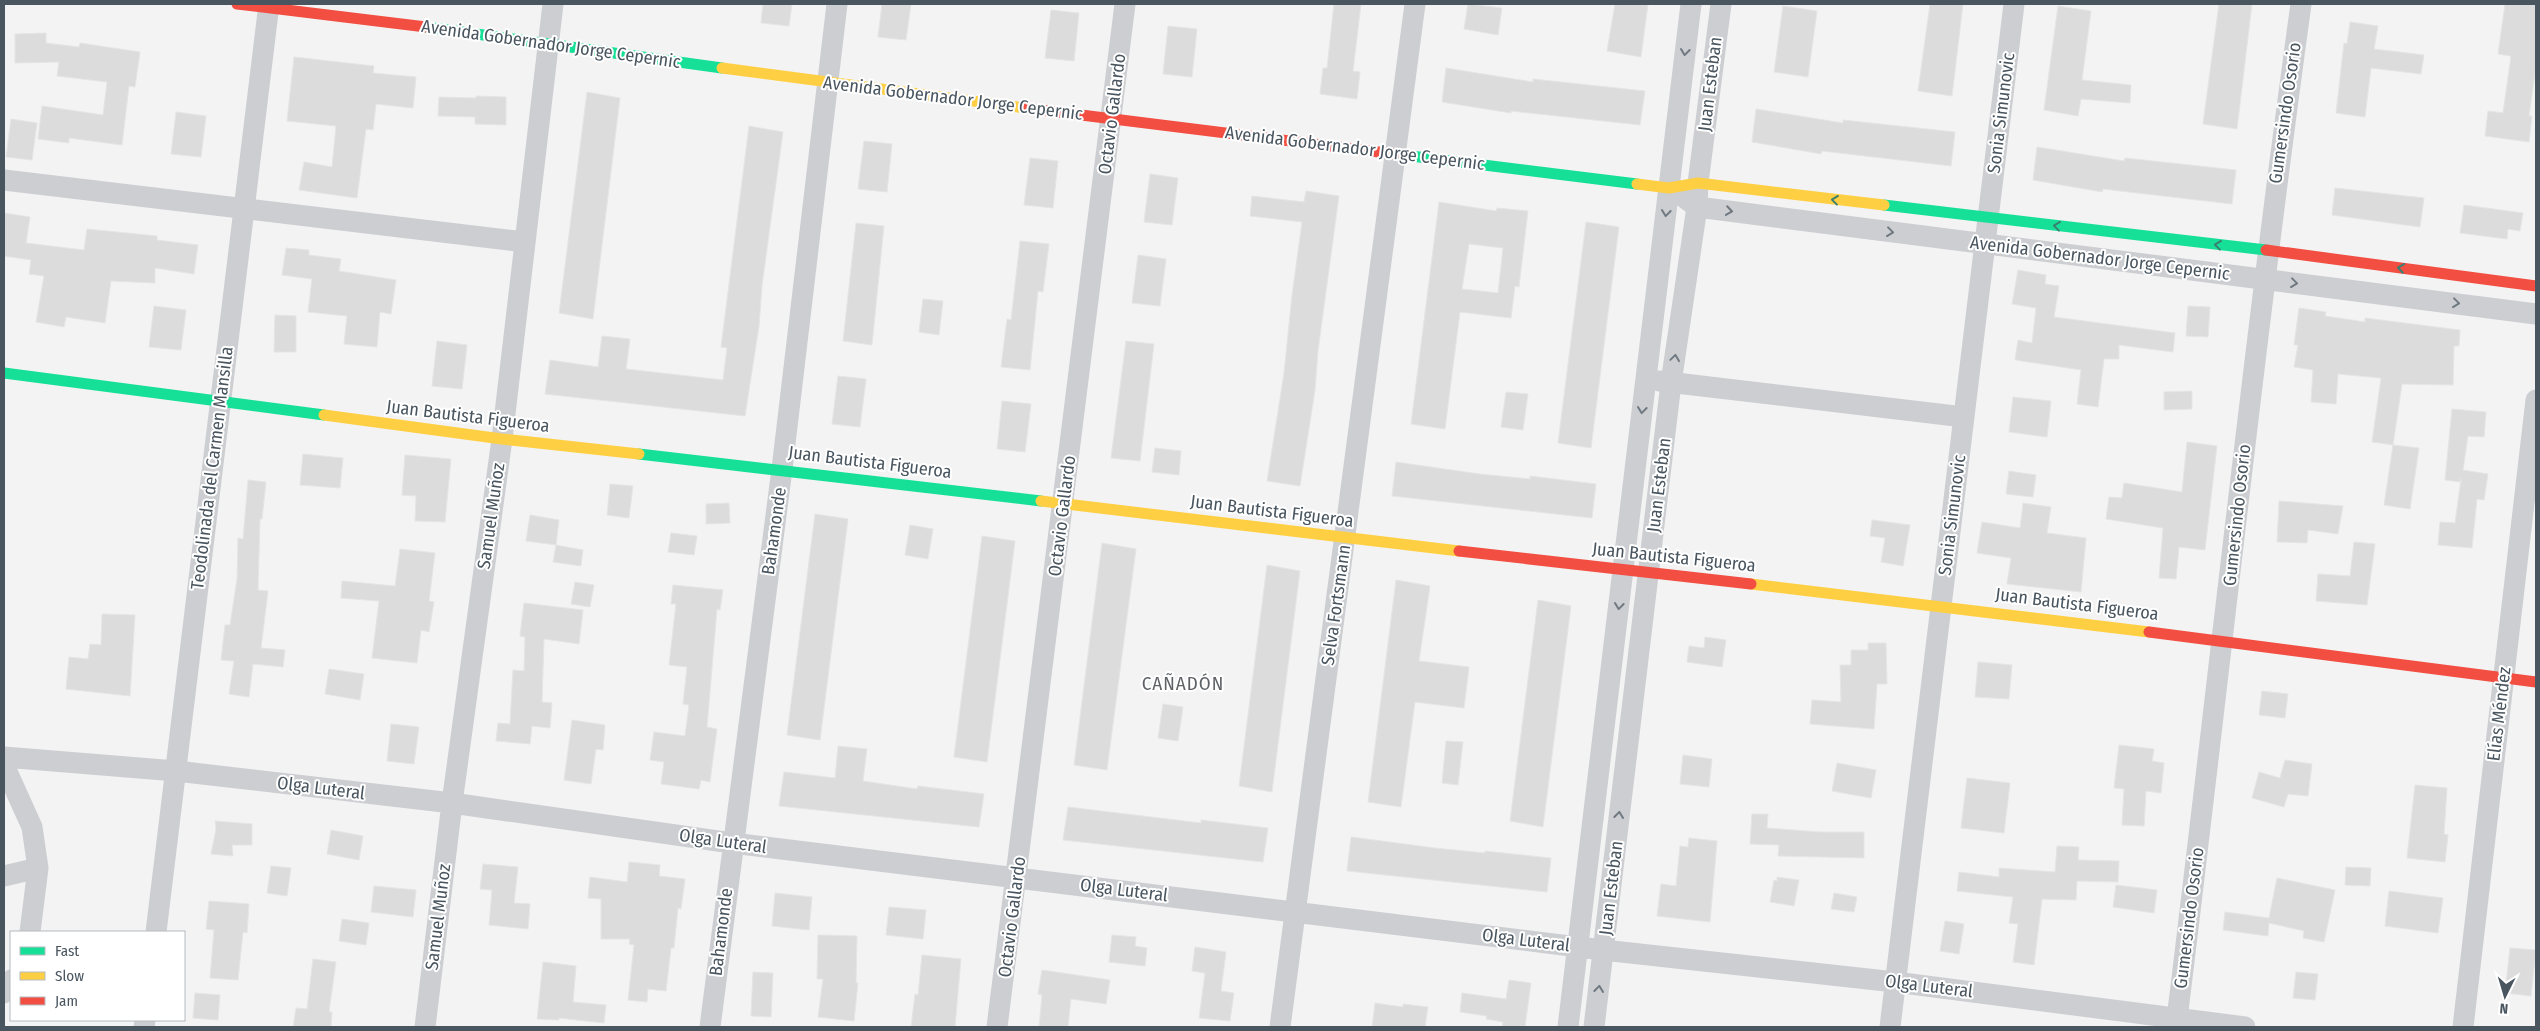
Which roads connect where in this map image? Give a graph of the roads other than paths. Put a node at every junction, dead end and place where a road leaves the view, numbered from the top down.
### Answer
1 (237, 4) edge
2 (553, 4) edge
3 (837, 4) edge
4 (1125, 4) edge
5 (1415, 4) edge
6 (1691, 4) edge
7 (1721, 4) edge
8 (2014, 4) edge
9 (2300, 4) edge
10 (269, 6) edge
11 (548, 42) junction
12 (828, 83) junction
13 (1112, 118) junction
14 (1395, 153) junction
15 (4, 180) edge
16 (1698, 184) junction
17 (1669, 188) junction
18 (1697, 207) junction
19 (244, 208) junction
20 (1988, 218) junction
21 (525, 242) junction
22 (1985, 244) junction
23 (2267, 250) junction
24 (2263, 279) junction
25 (2536, 286) edge
26 (2536, 314) edge
27 (4, 373) edge
28 (1646, 380) junction
29 (1671, 383) junction
30 (219, 400) junction
31 (2536, 400) edge
32 (1964, 417) junction
33 (502, 439) junction
34 (782, 469) junction
35 (1063, 504) junction
36 (1346, 538) junction
37 (1623, 569) junction
38 (1649, 572) junction
39 (1941, 604) junction
40 (2223, 640) junction
41 (2504, 678) junction
42 (2536, 682) edge
43 (4, 757) edge
44 (4, 765) edge
45 (176, 770) junction
46 (452, 803) junction
47 (732, 843) junction
48 (38, 868) junction
49 (4, 876) edge
50 (1017, 878) junction
51 (1294, 910) junction
52 (30, 931) edge
53 (156, 931) edge
54 (1578, 947) junction
55 (1603, 950) junction
56 (10, 982) edge
57 (1895, 982) junction
58 (4, 993) edge
59 (2176, 1023) edge
60 (424, 1027) edge
61 (710, 1027) edge
62 (997, 1027) edge
63 (1280, 1027) edge
64 (1568, 1027) edge
65 (1594, 1027) edge
66 (1890, 1027) edge
67 (2245, 1027) edge
68 (2463, 1027) edge

1 - 10 street, Avenida Gobernador Jorge Cepernic
2 - 11 street, Samuel Muñoz
3 - 12 street, Bahamonde
4 - 13 street, Octavio Gallardo
5 - 14 street, Selva Fortsmann
6 -> 17 street, Juan Esteban
7 - 16 street, Juan Esteban
8 - 20 street, Sonia Simunovic
9 - 23 street, Gumersindo Osorio
10 - 11 street, Avenida Gobernador Jorge Cepernic
10 - 19 street, Teodolinada del Carmen Mansilla
11 - 12 street, Avenida Gobernador Jorge Cepernic
11 - 21 street, Samuel Muñoz
12 - 13 street, Avenida Gobernador Jorge Cepernic
12 - 34 street, Bahamonde
13 - 14 street, Avenida Gobernador Jorge Cepernic
13 - 35 street, Octavio Gallardo
14 - 17 street, Avenida Gobernador Jorge Cepernic
14 - 36 street, Selva Fortsmann
15 - 19 street
16 - 17 street, Avenida Gobernador Jorge Cepernic
16 - 18 street, Juan Esteban
20 -> 16 street, Avenida Gobernador Jorge Cepernic
17 - 18 street, Avenida Gobernador Jorge Cepernic
17 -> 28 street, Juan Esteban
18 -> 22 street, Avenida Gobernador Jorge Cepernic
29 -> 18 street, Juan Esteban
19 - 21 street
19 - 30 street, Teodolinada del Carmen Mansilla
20 - 22 street, Sonia Simunovic
23 -> 20 street, Avenida Gobernador Jorge Cepernic
21 - 33 street, Samuel Muñoz
22 - 24 street, Avenida Gobernador Jorge Cepernic
22 - 32 street, Sonia Simunovic
23 - 24 street, Gumersindo Osorio
25 -> 23 street, Avenida Gobernador Jorge Cepernic
24 -> 26 street, Avenida Gobernador Jorge Cepernic
24 - 40 street, Gumersindo Osorio
27 - 30 street, Juan Bautista Figueroa
28 - 29 street
28 -> 37 street, Juan Esteban
29 - 32 street
29 - 38 street, Juan Esteban
30 - 33 street, Juan Bautista Figueroa
30 - 45 street, Teodolinada del Carmen Mansilla
31 - 41 street, Elías Méndez
32 - 39 street, Sonia Simunovic
33 - 34 street, Juan Bautista Figueroa
33 - 46 street, Samuel Muñoz
34 - 35 street, Juan Bautista Figueroa
34 - 47 street, Bahamonde
35 - 36 street, Juan Bautista Figueroa
35 - 50 street, Octavio Gallardo
36 - 37 street, Juan Bautista Figueroa
36 - 51 street, Selva Fortsmann
37 - 38 street, Juan Bautista Figueroa
37 -> 54 street, Juan Esteban
38 - 39 street, Juan Bautista Figueroa
55 -> 38 street, Juan Esteban
39 - 40 street, Juan Bautista Figueroa
39 - 57 street, Sonia Simunovic
40 - 41 street, Juan Bautista Figueroa
40 - 59 street, Gumersindo Osorio
41 - 42 street, Juan Bautista Figueroa
41 - 68 street, Elías Méndez
43 - 45 street, Olga Luteral
44 - 48 street
45 - 46 street, Olga Luteral
45 - 53 street, Teodolinada del Carmen Mansilla
46 - 47 street, Olga Luteral
46 - 60 street, Samuel Muñoz
47 - 50 street, Olga Luteral
47 - 61 street, Bahamonde
48 - 49 street
48 - 52 street
50 - 51 street, Olga Luteral
50 - 62 street, Octavio Gallardo
51 - 54 street, Olga Luteral
51 - 63 street, Selva Fortsmann
54 - 55 street, Olga Luteral
54 - 64 street, Juan Esteban
55 - 57 street, Olga Luteral
65 -> 55 street, Juan Esteban
56 - 58 street
57 - 59 street, Olga Luteral
57 - 66 street, Sonia Simunovic
59 - 67 street, Olga Luteral

